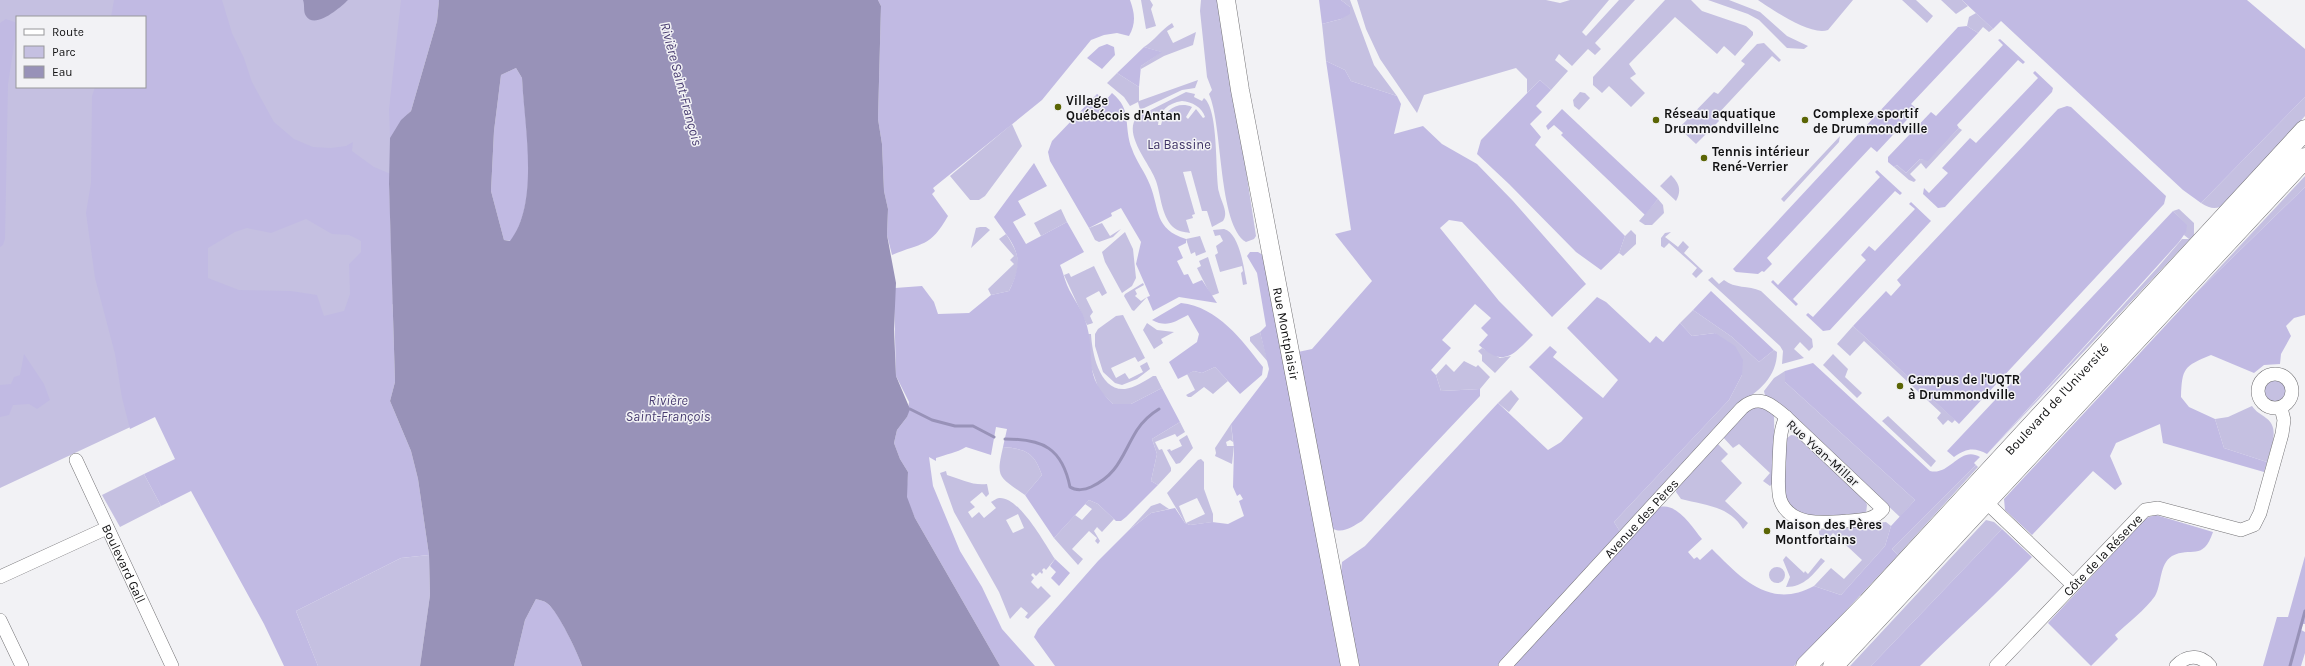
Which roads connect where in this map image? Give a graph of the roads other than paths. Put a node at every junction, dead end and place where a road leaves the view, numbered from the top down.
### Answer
1 (1226, 0) edge
2 (2305, 130) edge
3 (2305, 158) edge
4 (2222, 233) junction
5 (2281, 408) dead end
6 (1786, 417) junction
7 (76, 460) dead end
8 (1986, 502) junction
9 (107, 528) junction
10 (0, 576) edge
11 (2073, 585) junction
12 (0, 620) edge
13 (22, 666) edge
14 (172, 666) edge
15 (1350, 666) edge
16 (1505, 666) edge
17 (1806, 666) edge
18 (1833, 666) edge
19 (1996, 666) edge
20 (2176, 666) edge
21 (2210, 666) edge

1 - 15 street, Rue Montplaisir
2 - 4 main road, Boulevard de l'Université
3 - 4 main road, Boulevard de l'Université
4 - 8 main road, Boulevard de l'Université
4 - 17 main road, Boulevard de l'Université
5 - 11 street, Côte de la Réserve
6 - 6 street, Rue Yvan-Millar
6 - 16 street, Avenue des Pères
7 - 9 street, Boulevard Gall
8 - 11 street
8 - 18 main road, Boulevard de l'Université
9 - 10 street
9 - 14 street, Boulevard Gall
11 - 19 street, Côte de la Réserve
12 - 13 street
20 - 21 street

